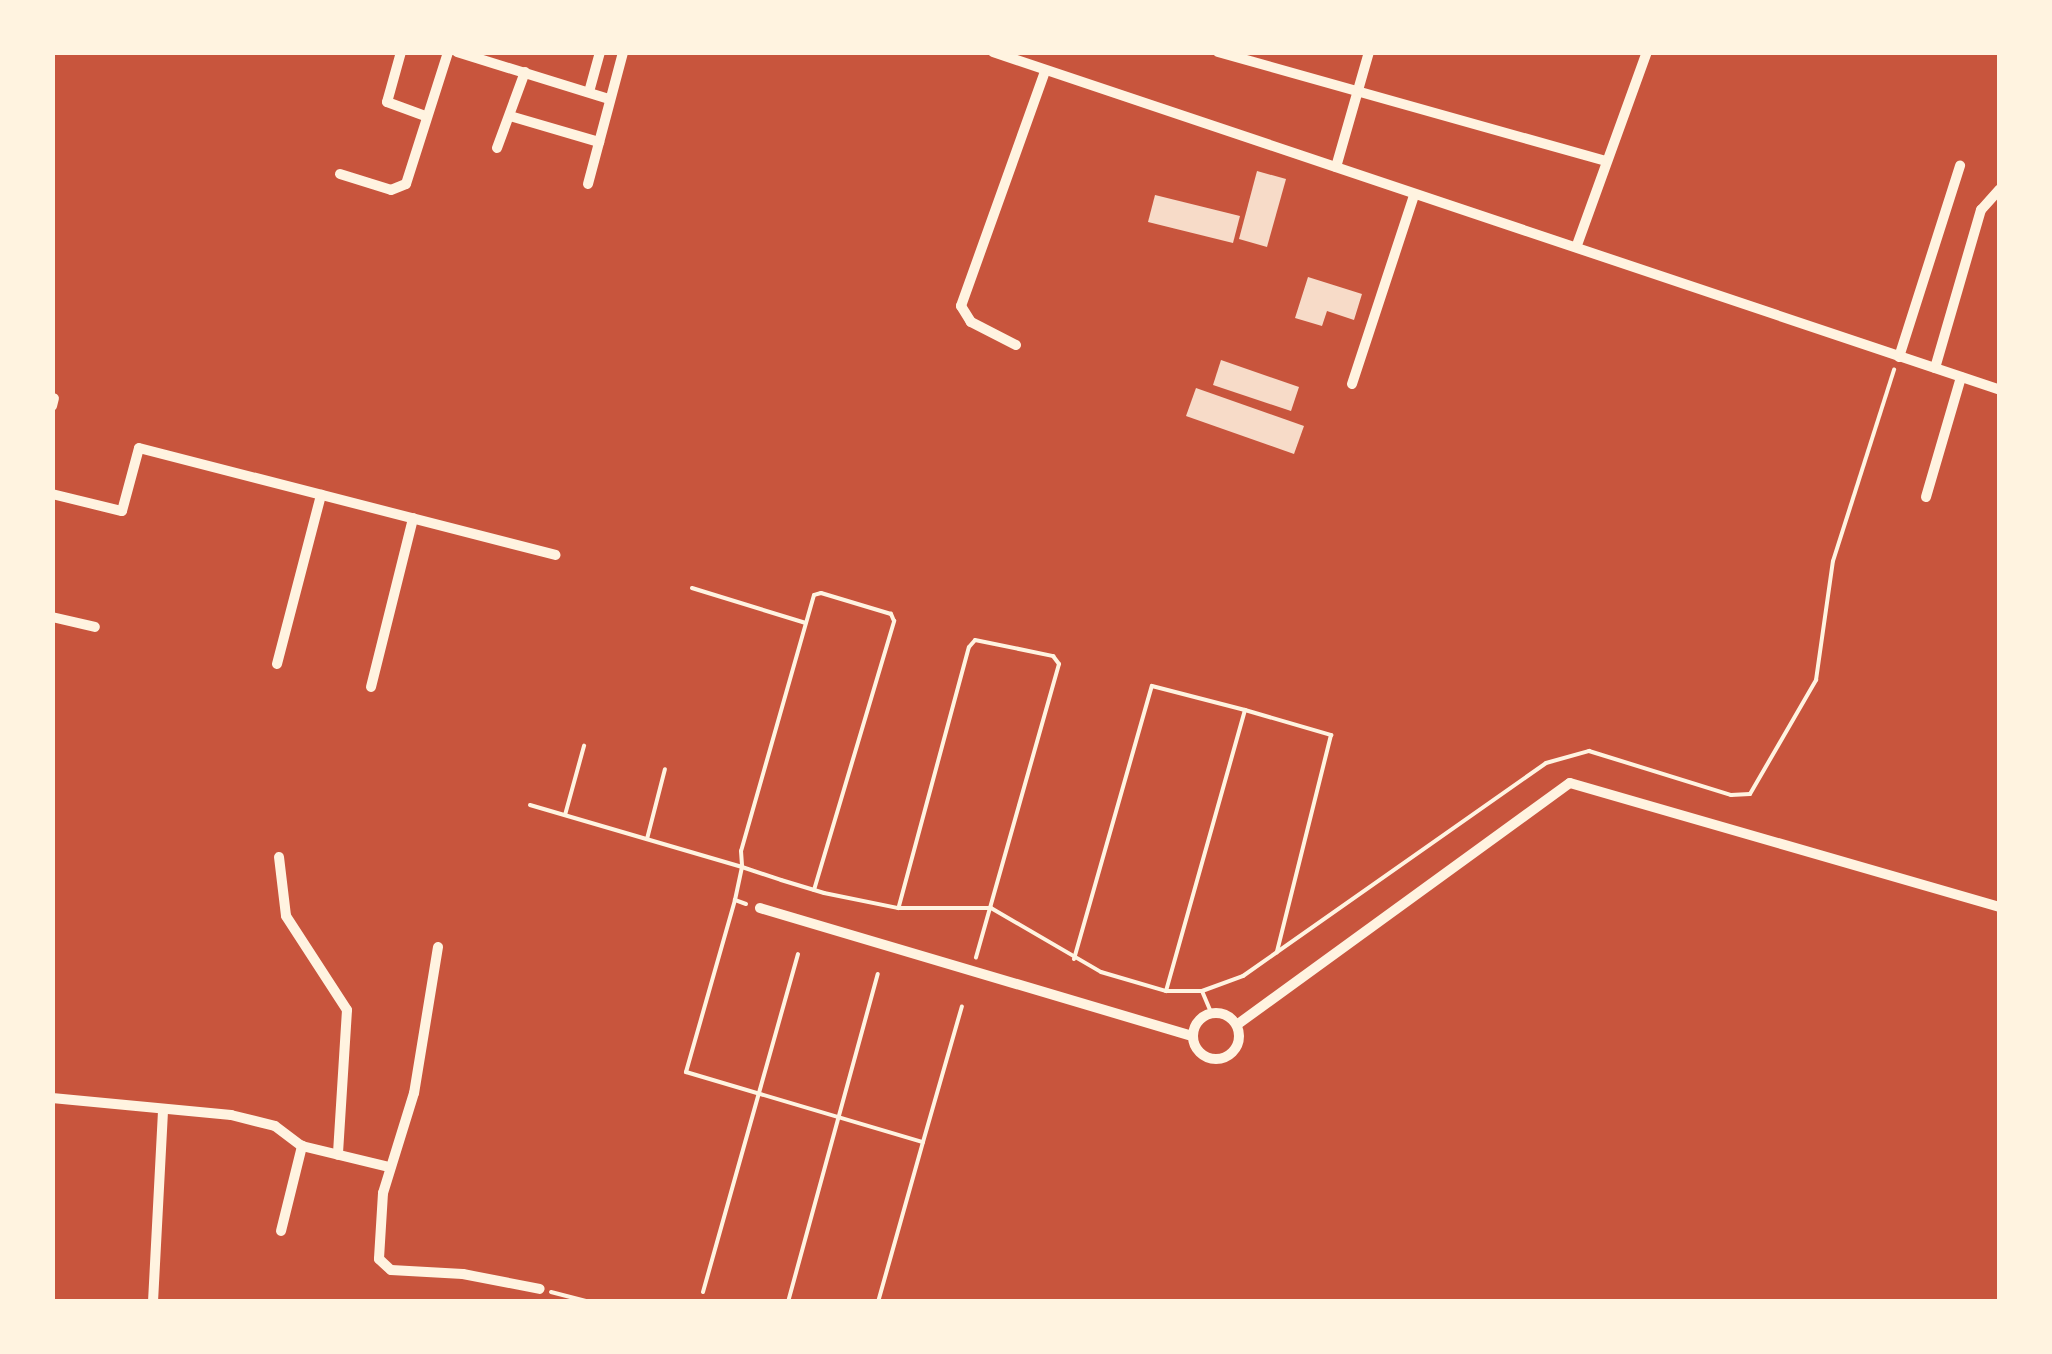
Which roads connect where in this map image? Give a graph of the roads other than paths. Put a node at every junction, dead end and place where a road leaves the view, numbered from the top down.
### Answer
1 (401, 52) edge
2 (448, 52) edge
3 (458, 52) edge
4 (600, 52) edge
5 (623, 52) edge
6 (993, 52) edge
7 (1218, 52) edge
8 (1368, 52) edge
9 (1647, 52) edge
10 (1045, 71) junction
11 (525, 72) junction
12 (1358, 87) junction
13 (589, 92) junction
14 (610, 99) junction
15 (424, 116) junction
16 (510, 116) junction
17 (599, 142) junction
18 (497, 148) dead end
19 (1605, 161) junction
20 (1960, 166) dead end
21 (1336, 168) junction
22 (340, 174) dead end
23 (588, 184) dead end
24 (2000, 189) edge
25 (1414, 194) junction
26 (1577, 245) junction
27 (1016, 345) dead end
28 (1899, 357) junction
29 (1934, 368) junction
30 (1961, 377) junction
31 (1352, 384) dead end
32 (2000, 390) edge
33 (52, 494) edge
34 (321, 495) junction
35 (1926, 498) dead end
36 (413, 518) junction
37 (555, 555) dead end
38 (52, 617) edge
39 (95, 627) dead end
40 (278, 664) dead end
41 (371, 687) dead end
42 (279, 857) dead end
43 (2000, 907) edge
44 (760, 908) road end
45 (438, 947) dead end
46 (1238, 1024) junction
47 (1192, 1036) junction
48 (52, 1098) edge
49 (163, 1109) junction
50 (302, 1146) junction
51 (338, 1155) junction
52 (389, 1167) junction
53 (281, 1231) dead end
54 (540, 1289) road end
55 (153, 1302) edge

1 - 15 street
2 - 15 street
3 - 11 street
4 - 13 street
5 - 14 street
6 - 10 street
7 - 12 street
8 - 12 street
9 - 19 street
10 - 21 street
10 - 27 street
11 - 13 street
11 - 16 street
12 - 19 street
12 - 21 street
13 - 14 street
14 - 17 street
15 - 22 street
16 - 17 street
16 - 18 street
17 - 23 street
19 - 26 street
20 - 28 street
21 - 25 street
24 - 29 street
25 - 26 street
25 - 31 street
26 - 28 street
28 - 29 street
29 - 30 street
30 - 32 street
30 - 35 street
33 - 34 street
34 - 36 street
34 - 40 street
36 - 37 street
36 - 41 street
38 - 39 street
42 - 51 street
43 - 46 street
44 - 47 street
45 - 52 street
46 - 47 street
46 - 47 street
48 - 49 street
49 - 50 street
49 - 55 street
50 - 51 street
50 - 53 street
51 - 52 street
52 - 54 street

